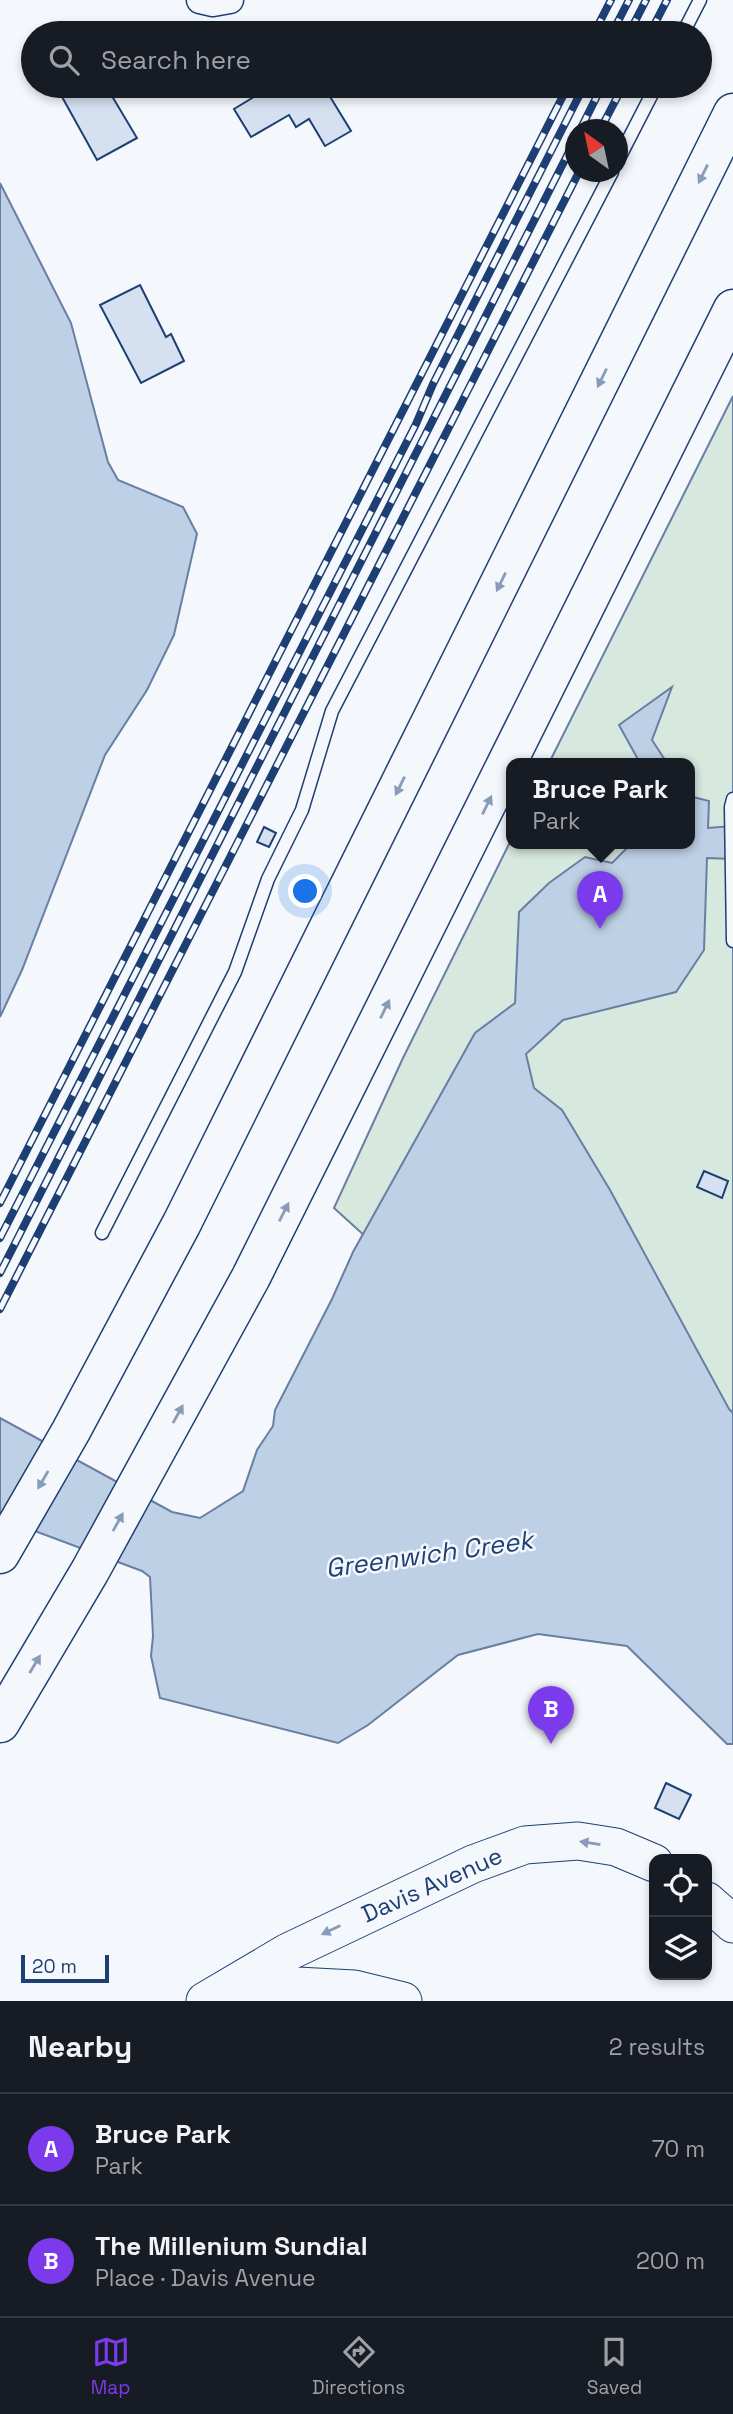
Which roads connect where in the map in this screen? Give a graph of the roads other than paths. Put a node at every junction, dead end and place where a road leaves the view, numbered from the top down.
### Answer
1 (200, 0) edge
2 (230, 0) edge
3 (700, 0) edge
4 (689, 21) edge
5 (650, 98) edge
6 (733, 113) edge
7 (628, 141) edge
8 (607, 182) edge
9 (733, 309) edge
10 (510, 758) edge
11 (506, 766) edge
12 (732, 803) edge
13 (733, 938) edge
14 (103, 1233) dead end
15 (7, 1541) edge
16 (0, 1723) edge
17 (649, 1861) edge
18 (712, 1905) edge
19 (733, 1924) edge
20 (215, 1996) edge
21 (403, 2001) edge

1 - 2 street
3 - 4 lane
5 - 7 lane
6 -> 15 highway
8 - 14 lane
10 -> 9 highway
16 -> 11 highway
12 - 13 lane
17 -> 20 main road, Davis Avenue
18 - 19 main road
20 - 21 main road, Davis Avenue

